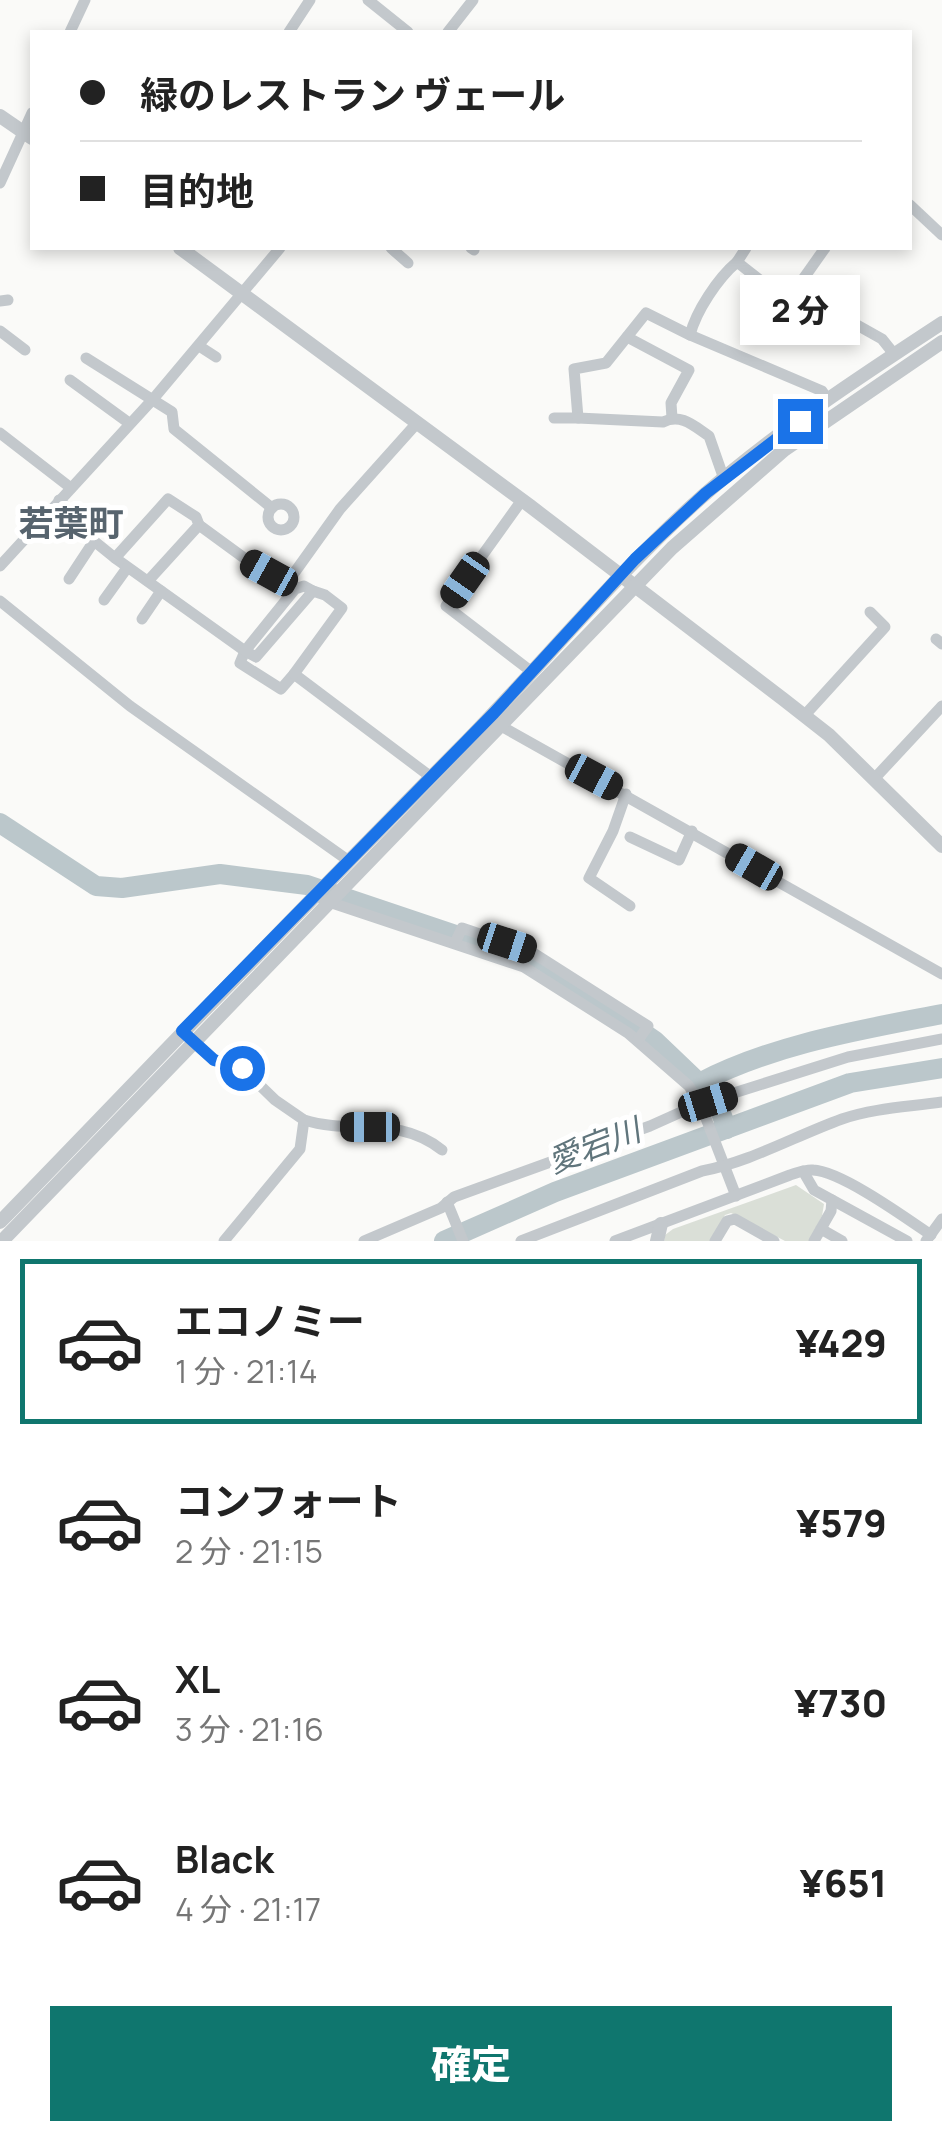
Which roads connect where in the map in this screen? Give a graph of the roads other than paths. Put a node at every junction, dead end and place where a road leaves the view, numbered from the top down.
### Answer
1 (86, 0) edge
2 (310, 0) edge
3 (368, 0) edge
4 (473, 0) edge
5 (71, 30) edge
6 (290, 30) edge
7 (406, 30) edge
8 (450, 30) edge
9 (0, 116) edge
10 (28, 135) edge
11 (0, 183) edge
12 (912, 207) edge
13 (942, 235) edge
14 (183, 250) edge
15 (278, 250) edge
16 (393, 250) edge
17 (745, 250) edge
18 (823, 250) edge
19 (737, 262) junction
20 (408, 263) dead end
21 (242, 295) junction
22 (789, 299) junction
23 (942, 323) edge
24 (0, 331) edge
25 (690, 335) junction
26 (627, 337) junction
27 (942, 342) edge
28 (198, 346) junction
29 (25, 350) dead end
30 (894, 354) junction
31 (86, 358) dead end
32 (216, 358) dead end
33 (70, 380) dead end
34 (154, 398) junction
35 (828, 400) junction
36 (554, 418) dead end
37 (578, 418) junction
38 (672, 418) junction
39 (129, 423) junction
40 (417, 423) junction
41 (0, 433) edge
42 (724, 479) junction
43 (71, 488) junction
44 (59, 500) junction
45 (522, 500) junction
46 (272, 508) dead end
47 (199, 526) junction
48 (94, 541) junction
49 (115, 558) junction
50 (0, 566) edge
51 (128, 568) junction
52 (620, 577) junction
53 (69, 579) dead end
54 (148, 581) junction
55 (291, 586) junction
56 (635, 588) junction
57 (161, 591) junction
58 (313, 592) junction
59 (104, 600) dead end
60 (0, 601) edge
61 (870, 612) dead end
62 (142, 619) dead end
63 (245, 650) junction
64 (532, 672) junction
65 (294, 674) junction
66 (942, 706) edge
67 (804, 716) junction
68 (501, 726) junction
69 (432, 776) junction
70 (874, 779) junction
71 (626, 794) junction
72 (692, 832) junction
73 (630, 837) dead end
74 (942, 846) edge
75 (348, 862) junction
76 (315, 895) junction
77 (333, 901) junction
78 (630, 906) dead end
79 (455, 943) junction
80 (507, 944) junction
81 (502, 959) junction
82 (561, 969) junction
83 (942, 974) edge
84 (554, 983) junction
85 (608, 999) junction
86 (600, 1013) junction
87 (187, 1036) junction
88 (942, 1039) edge
89 (638, 1040) junction
90 (942, 1102) edge
91 (703, 1105) junction
92 (304, 1120) junction
93 (442, 1150) dead end
94 (725, 1167) junction
95 (803, 1171) junction
96 (736, 1196) junction
97 (832, 1200) junction
98 (448, 1202) junction
99 (942, 1220) edge
100 (0, 1222) edge
101 (821, 1229) junction
102 (653, 1234) edge
103 (928, 1238) edge
104 (2, 1241) edge
105 (224, 1241) edge
106 (364, 1241) edge
107 (463, 1241) edge
108 (521, 1241) edge
109 (614, 1241) edge
110 (716, 1241) edge
111 (774, 1241) edge
112 (814, 1241) edge
113 (842, 1241) edge
114 (907, 1241) edge

1 - 5 street
2 - 6 street
3 - 7 street
4 - 8 street
9 - 10 street
10 - 11 street
12 - 13 street
14 - 21 street
15 - 21 street
16 - 20 street
17 - 19 street
18 - 22 street
19 - 22 street
19 - 25 street
21 - 28 street
21 - 40 street
22 - 30 street
23 - 30 street
24 - 29 street
25 - 26 street
25 - 35 street
26 - 37 street
26 - 38 street
27 - 56 street
28 - 32 street
28 - 34 street
30 - 35 street
31 - 34 street
33 - 39 street
34 - 39 street
34 - 46 street
35 - 42 street
36 - 37 street
37 - 38 street
38 - 42 street
39 - 43 street
40 - 45 street
40 - 55 street
41 - 43 street
42 - 52 street
43 - 44 street
44 - 48 street
44 - 50 street
45 - 52 street
45 - 64 street
47 - 49 street
47 - 54 street
47 - 55 street
48 - 49 street
48 - 53 street
49 - 51 street
51 - 54 street
51 - 59 street
52 - 56 street
52 - 64 street
54 - 57 street
55 - 58 street
55 - 63 street
56 - 67 street
56 - 68 street
57 - 62 street
57 - 63 street
58 - 63 street
58 - 65 street
60 - 75 street
61 - 67 street
63 - 65 street
64 - 69 street
65 - 69 street
66 - 70 street
67 - 70 street
68 - 71 street
68 - 77 street
69 - 75 street
70 - 74 street
71 - 72 street
71 - 78 street
72 - 73 street
72 - 83 street
75 - 76 street
76 - 77 street
76 - 87 street
77 - 79 street
77 - 87 street
79 - 80 street
79 - 81 street
80 - 81 street
80 - 82 street
81 - 84 street
82 - 84 street
82 - 85 street
84 - 86 street
85 - 86 street
85 - 89 street
86 - 89 street
87 - 92 street
87 - 100 street
87 - 104 street
88 - 91 street
89 - 91 street
90 - 94 street
91 - 94 street
91 - 98 street
92 - 93 street
92 - 105 street
94 - 96 street
94 - 108 street
95 - 96 street
95 - 97 street
95 - 103 street
96 - 102 street
97 - 101 street
97 - 114 street
98 - 106 street
98 - 107 street
99 - 103 street
101 - 112 street
101 - 113 street
102 - 109 street
110 - 111 street

